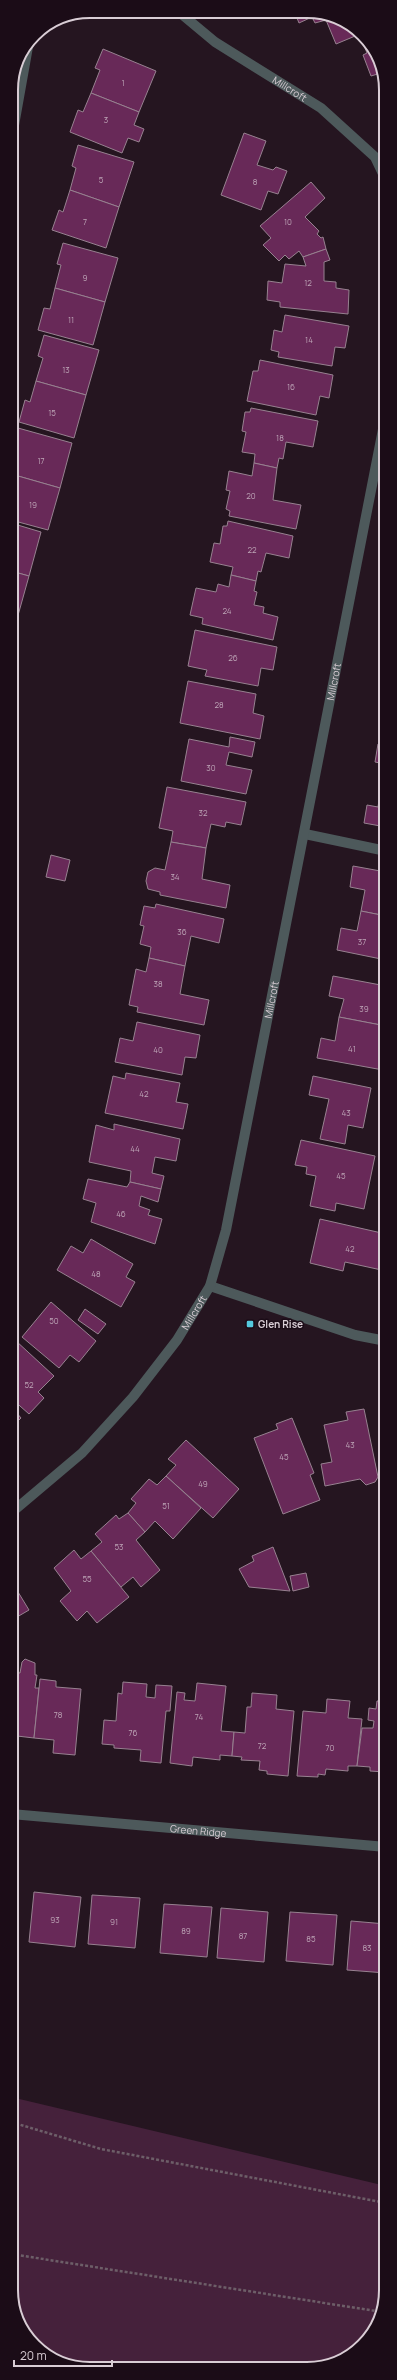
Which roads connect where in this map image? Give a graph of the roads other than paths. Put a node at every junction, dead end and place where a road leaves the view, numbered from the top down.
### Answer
1 (186, 18) edge
2 (26, 56) edge
3 (18, 103) edge
4 (379, 165) edge
5 (379, 450) edge
6 (305, 834) junction
7 (379, 850) edge
8 (210, 1286) junction
9 (379, 1340) edge
10 (18, 1507) edge
11 (18, 1815) edge
12 (379, 1846) edge

1 - 4 street, Millcroft
2 - 3 street
5 - 6 street, Millcroft
6 - 7 street
6 - 8 street, Millcroft
8 - 9 street
8 - 10 street, Millcroft
11 - 12 street, Green Ridge

